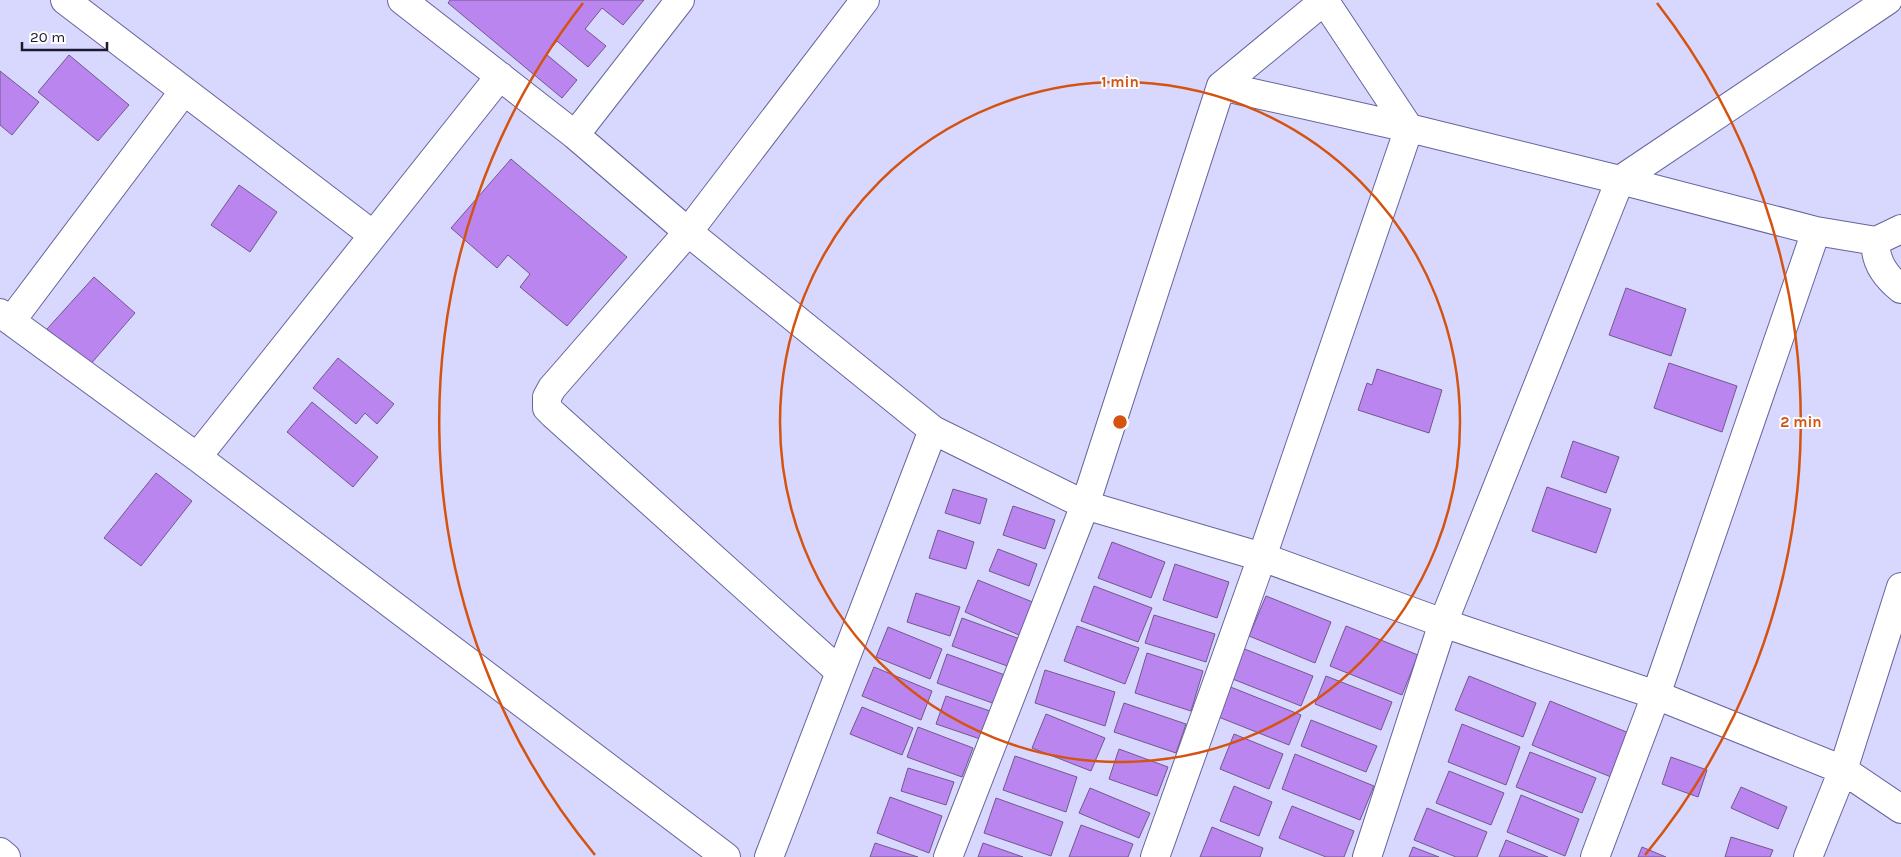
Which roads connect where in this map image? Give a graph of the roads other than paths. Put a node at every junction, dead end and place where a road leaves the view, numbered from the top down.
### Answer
1 (65, 0) edge
2 (402, 0) edge
3 (680, 0) edge
4 (865, 0) edge
5 (1325, 0) edge
6 (1888, 0) edge
7 (500, 76) junction
8 (1221, 86) junction
9 (184, 91) junction
10 (1409, 128) junction
11 (575, 135) junction
12 (1620, 180) junction
13 (1901, 229) edge
14 (688, 232) junction
15 (1816, 232) junction
16 (373, 235) junction
17 (1876, 241) junction
18 (1901, 289) edge
19 (5, 317) edge
20 (934, 430) junction
21 (197, 457) junction
22 (1085, 505) junction
23 (1262, 558) junction
24 (1901, 587) edge
25 (1444, 623) junction
26 (840, 672) junction
27 (1656, 695) junction
28 (1842, 770) junction
29 (1901, 809) edge
30 (0, 852) edge
31 (6, 857) edge
32 (726, 857) edge
33 (769, 857) edge
34 (948, 857) edge
35 (1155, 857) edge
36 (1367, 857) edge
37 (1595, 857) edge
38 (1808, 857) edge

1 - 9 street
2 - 7 street
3 - 11 street
4 - 14 street
5 - 8 street
5 - 10 street
6 - 12 street
7 - 11 street
7 - 16 street
8 - 10 street
8 - 22 street
9 - 16 street
9 - 19 street
10 - 12 street
10 - 23 street
11 - 14 street
12 - 15 street
12 - 25 street
13 - 17 street
14 - 20 street
14 - 26 street
15 - 17 street
15 - 27 street
16 - 21 street
17 - 18 street
19 - 21 street
20 - 22 street
20 - 26 street
21 - 32 street
22 - 23 street
22 - 34 street
23 - 25 street
23 - 35 street
24 - 28 street
25 - 27 street
25 - 36 street
26 - 33 street
27 - 28 street
27 - 37 street
28 - 29 street
28 - 38 street
30 - 31 street

